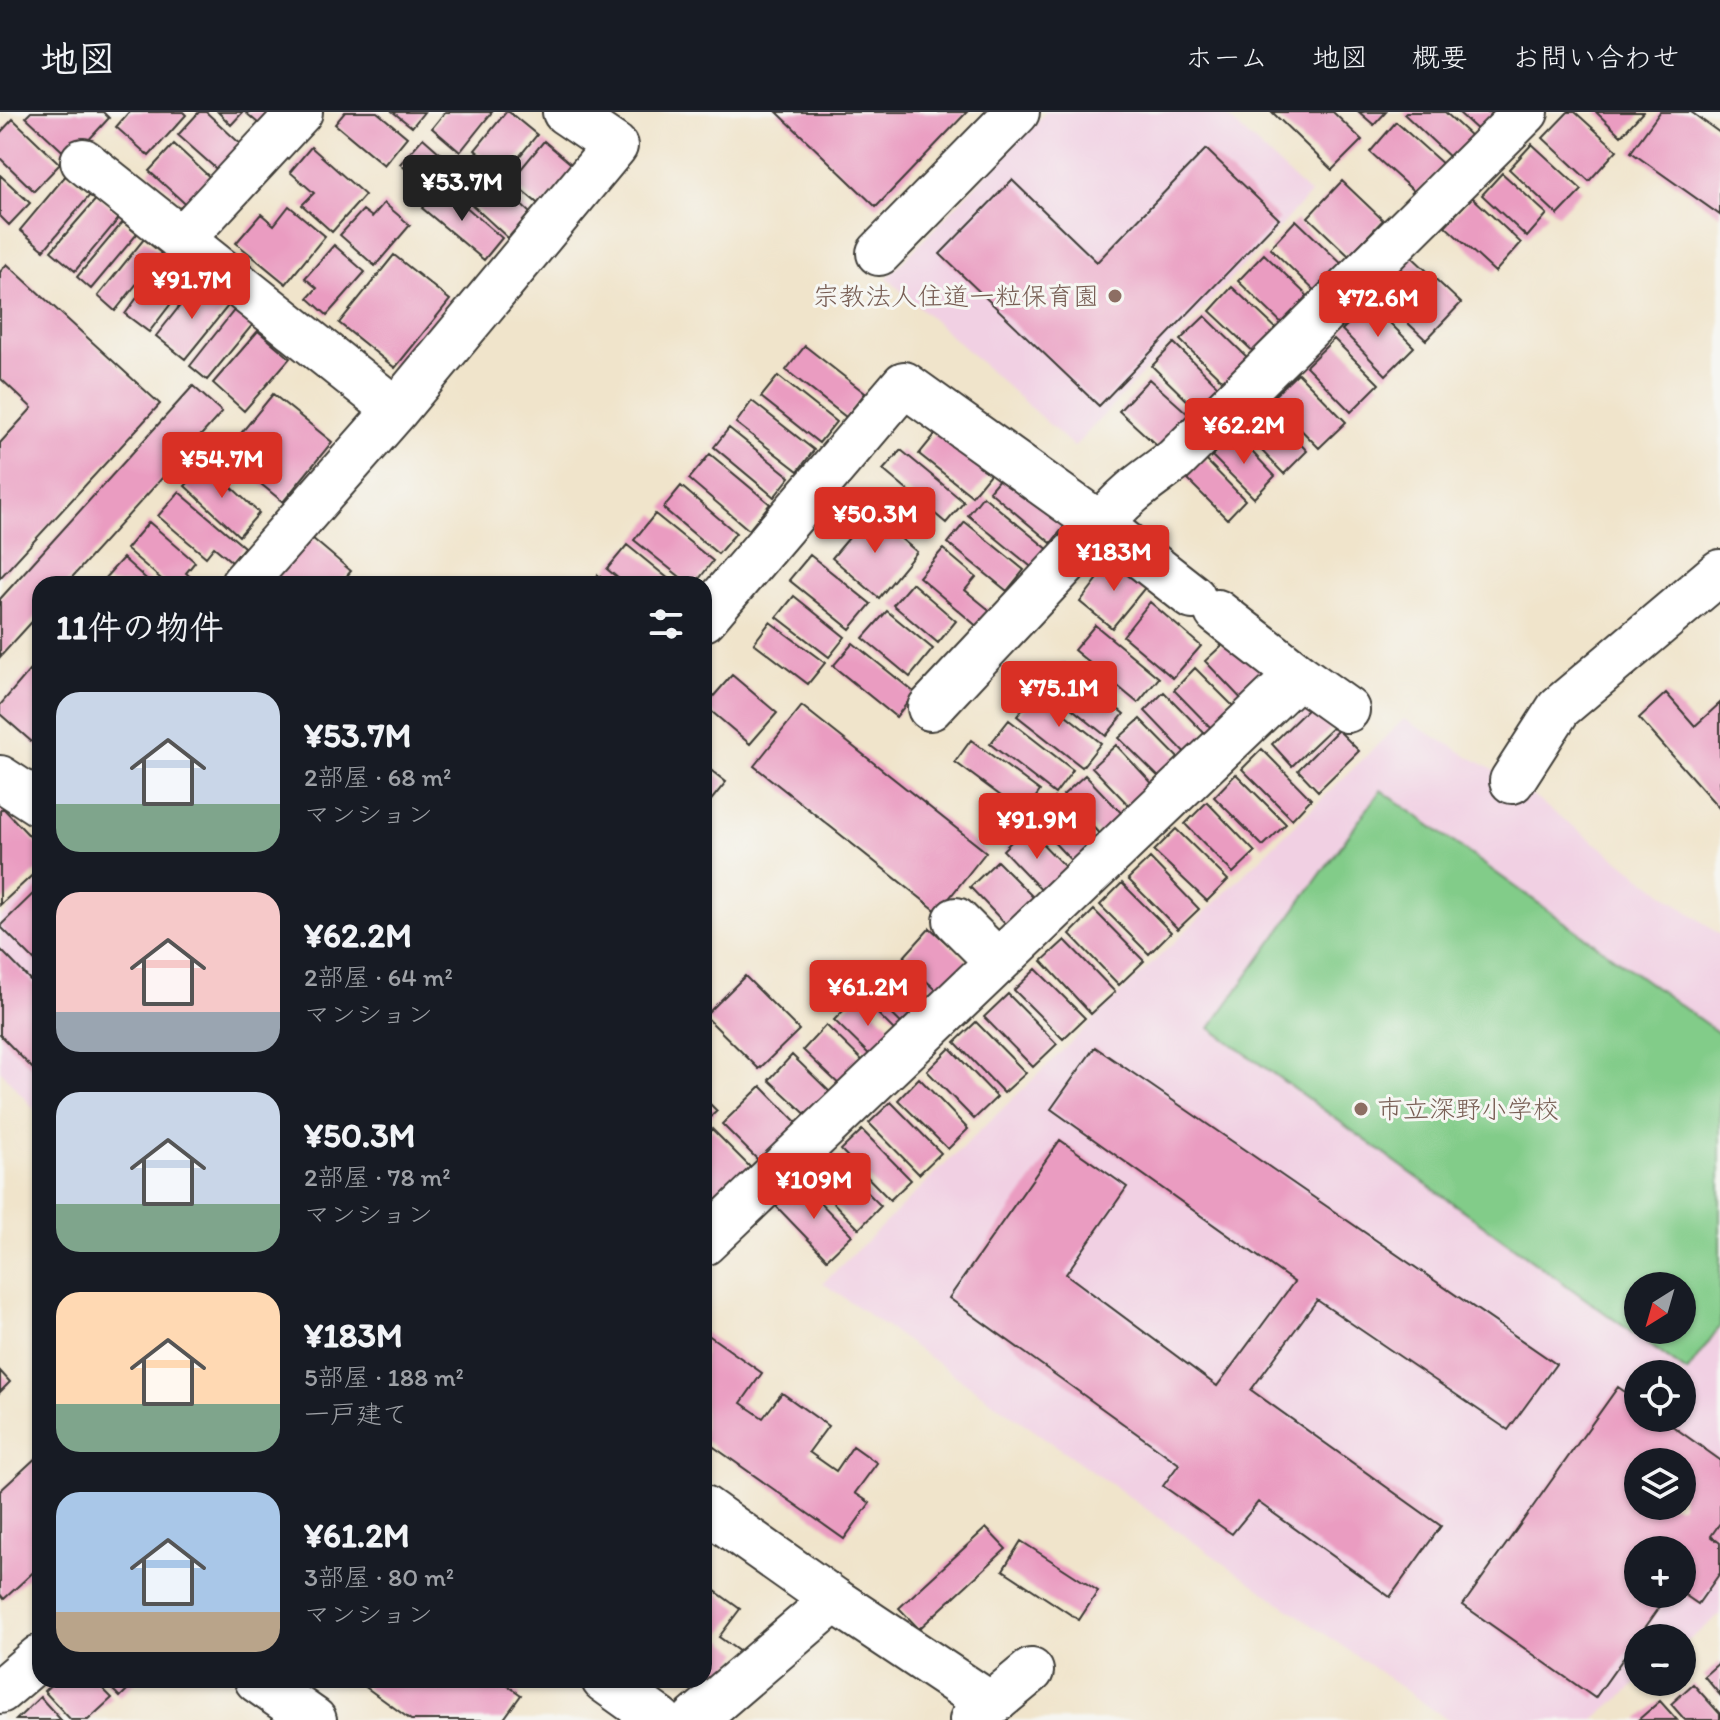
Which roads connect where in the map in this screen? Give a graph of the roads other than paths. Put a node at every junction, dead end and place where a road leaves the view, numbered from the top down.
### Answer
1 (300, 112) edge
2 (565, 112) edge
3 (1017, 112) edge
4 (1526, 112) edge
5 (83, 161) dead end
6 (181, 240) junction
7 (879, 253) dead end
8 (396, 410) junction
9 (1114, 509) junction
10 (1720, 572) edge
11 (250, 576) edge
12 (712, 610) edge
13 (1298, 675) junction
14 (930, 708) dead end
15 (1347, 710) dead end
16 (0, 778) edge
17 (1512, 781) dead end
18 (32, 799) edge
19 (956, 920) dead end
20 (998, 962) junction
21 (712, 1235) edge
22 (712, 1514) edge
23 (834, 1600) junction
24 (32, 1664) edge
25 (1031, 1671) dead end
26 (268, 1688) edge
27 (615, 1688) edge
28 (0, 1691) edge
29 (981, 1712) edge
30 (314, 1720) edge
31 (660, 1720) edge
32 (694, 1720) edge

1 - 6 street
2 - 8 street
3 - 7 street
4 - 9 street
5 - 6 street
6 - 8 street
8 - 11 street
9 - 12 street
9 - 13 street
9 - 14 street
10 - 17 street
13 - 15 street
13 - 20 street
16 - 18 street
19 - 20 street
20 - 21 street
22 - 23 street
23 - 29 street
23 - 32 street
24 - 28 street
25 - 29 street
26 - 30 street
27 - 31 street

